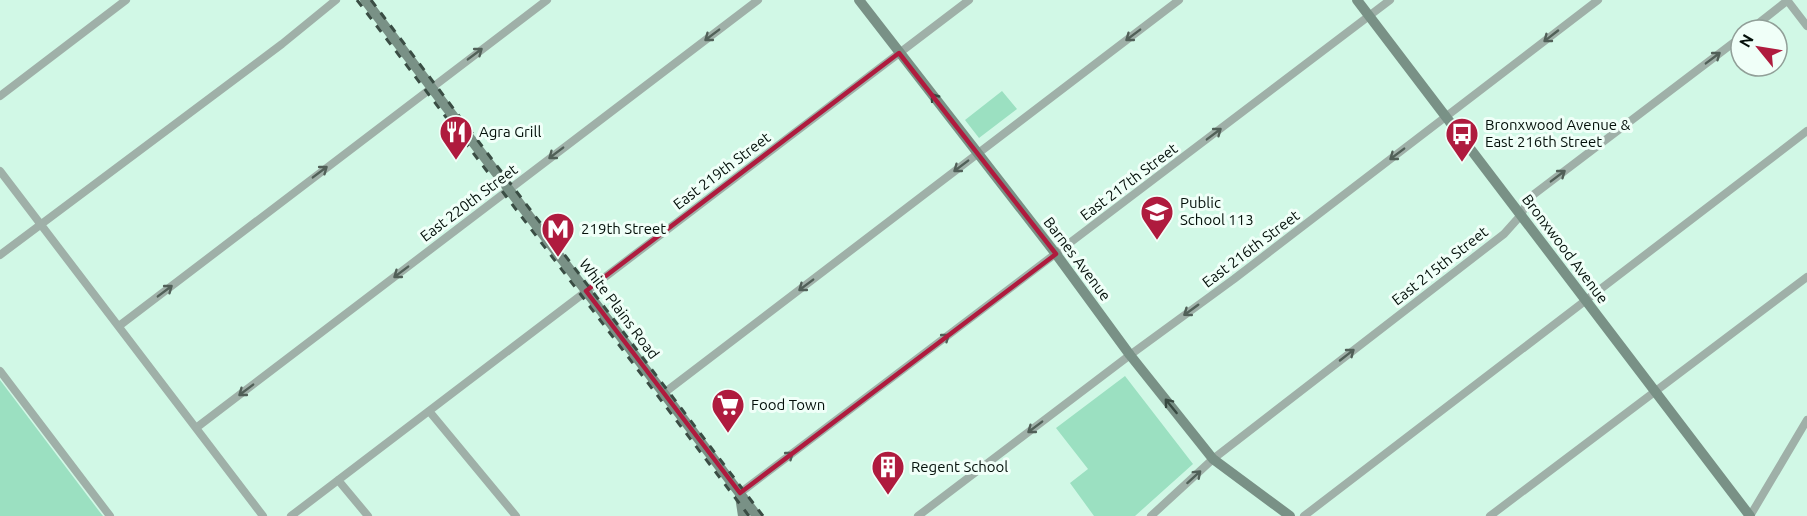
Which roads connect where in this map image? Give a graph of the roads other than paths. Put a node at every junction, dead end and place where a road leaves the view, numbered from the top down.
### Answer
1 (126, 0) edge
2 (336, 0) edge
3 (365, 0) edge
4 (547, 0) edge
5 (758, 0) edge
6 (859, 0) edge
7 (969, 0) edge
8 (1179, 0) edge
9 (1357, 0) edge
10 (1390, 0) edge
11 (1598, 0) edge
12 (1788, 0) edge
13 (1369, 16) junction
14 (1765, 18) edge
15 (1807, 26) edge
16 (1729, 46) edge
17 (899, 53) junction
18 (431, 87) junction
19 (0, 96) edge
20 (1446, 117) junction
21 (1807, 131) edge
22 (977, 154) junction
23 (0, 171) edge
24 (509, 189) junction
25 (1521, 215) junction
26 (41, 224) junction
27 (1056, 254) junction
28 (0, 255) edge
29 (1807, 277) edge
30 (586, 291) junction
31 (1585, 300) junction
32 (119, 326) junction
33 (1130, 355) junction
34 (0, 371) edge
35 (1655, 392) junction
36 (664, 393) junction
37 (429, 411) junction
38 (1807, 420) edge
39 (196, 428) junction
40 (1805, 428) edge
41 (1213, 459) junction
42 (338, 480) junction
43 (740, 493) junction
44 (110, 516) edge
45 (263, 516) edge
46 (291, 516) edge
47 (368, 516) edge
48 (516, 516) edge
49 (743, 516) edge
50 (757, 516) edge
51 (918, 516) edge
52 (1151, 516) edge
53 (1290, 516) edge
54 (1304, 516) edge
55 (1490, 516) edge
56 (1750, 516) edge

1 - 19 street
2 - 26 street
3 - 18 street, White Plains Road
18 -> 4 street
5 -> 24 street, East 220th Street
6 - 17 street, Barnes Avenue
7 - 17 street, East 219th Street
8 -> 22 street
9 - 13 street, Bronxwood Avenue
10 - 13 street, East 217th Street
11 -> 20 street, East 216th Street
12 - 14 street
12 - 15 street
13 - 20 street, Bronxwood Avenue
27 -> 13 street, East 217th Street
25 -> 16 street, East 215th Street
22 -> 17 street, Barnes Avenue
17 - 30 street, East 219th Street
18 - 24 street, White Plains Road
32 -> 18 street
20 - 25 street, Bronxwood Avenue
20 -> 33 street, East 216th Street
21 - 31 street
22 - 27 street, Barnes Avenue
22 -> 36 street
23 - 26 street
24 - 30 street, White Plains Road
24 -> 39 street, East 220th Street
25 - 31 street, Bronxwood Avenue
41 -> 25 street, East 215th Street
26 - 28 street
26 - 32 street
27 - 33 street, Barnes Avenue
43 -> 27 street, East 217th Street
29 - 35 street
30 - 36 street, White Plains Road
30 - 37 street, East 219th Street
31 - 35 street, Bronxwood Avenue
31 - 54 street
32 - 39 street
41 -> 33 street, Barnes Avenue
33 -> 51 street, East 216th Street
34 - 44 street
35 - 55 street
35 - 56 street, Bronxwood Avenue
36 - 43 street, White Plains Road
37 - 42 street, East 219th Street
37 - 48 street
38 - 40 street
39 - 45 street
40 - 56 street
52 -> 41 street, East 215th Street
41 - 53 street, Barnes Avenue
42 - 46 street, East 219th Street
42 - 47 street
43 - 49 street, White Plains Road
43 - 50 street, White Plains Road

